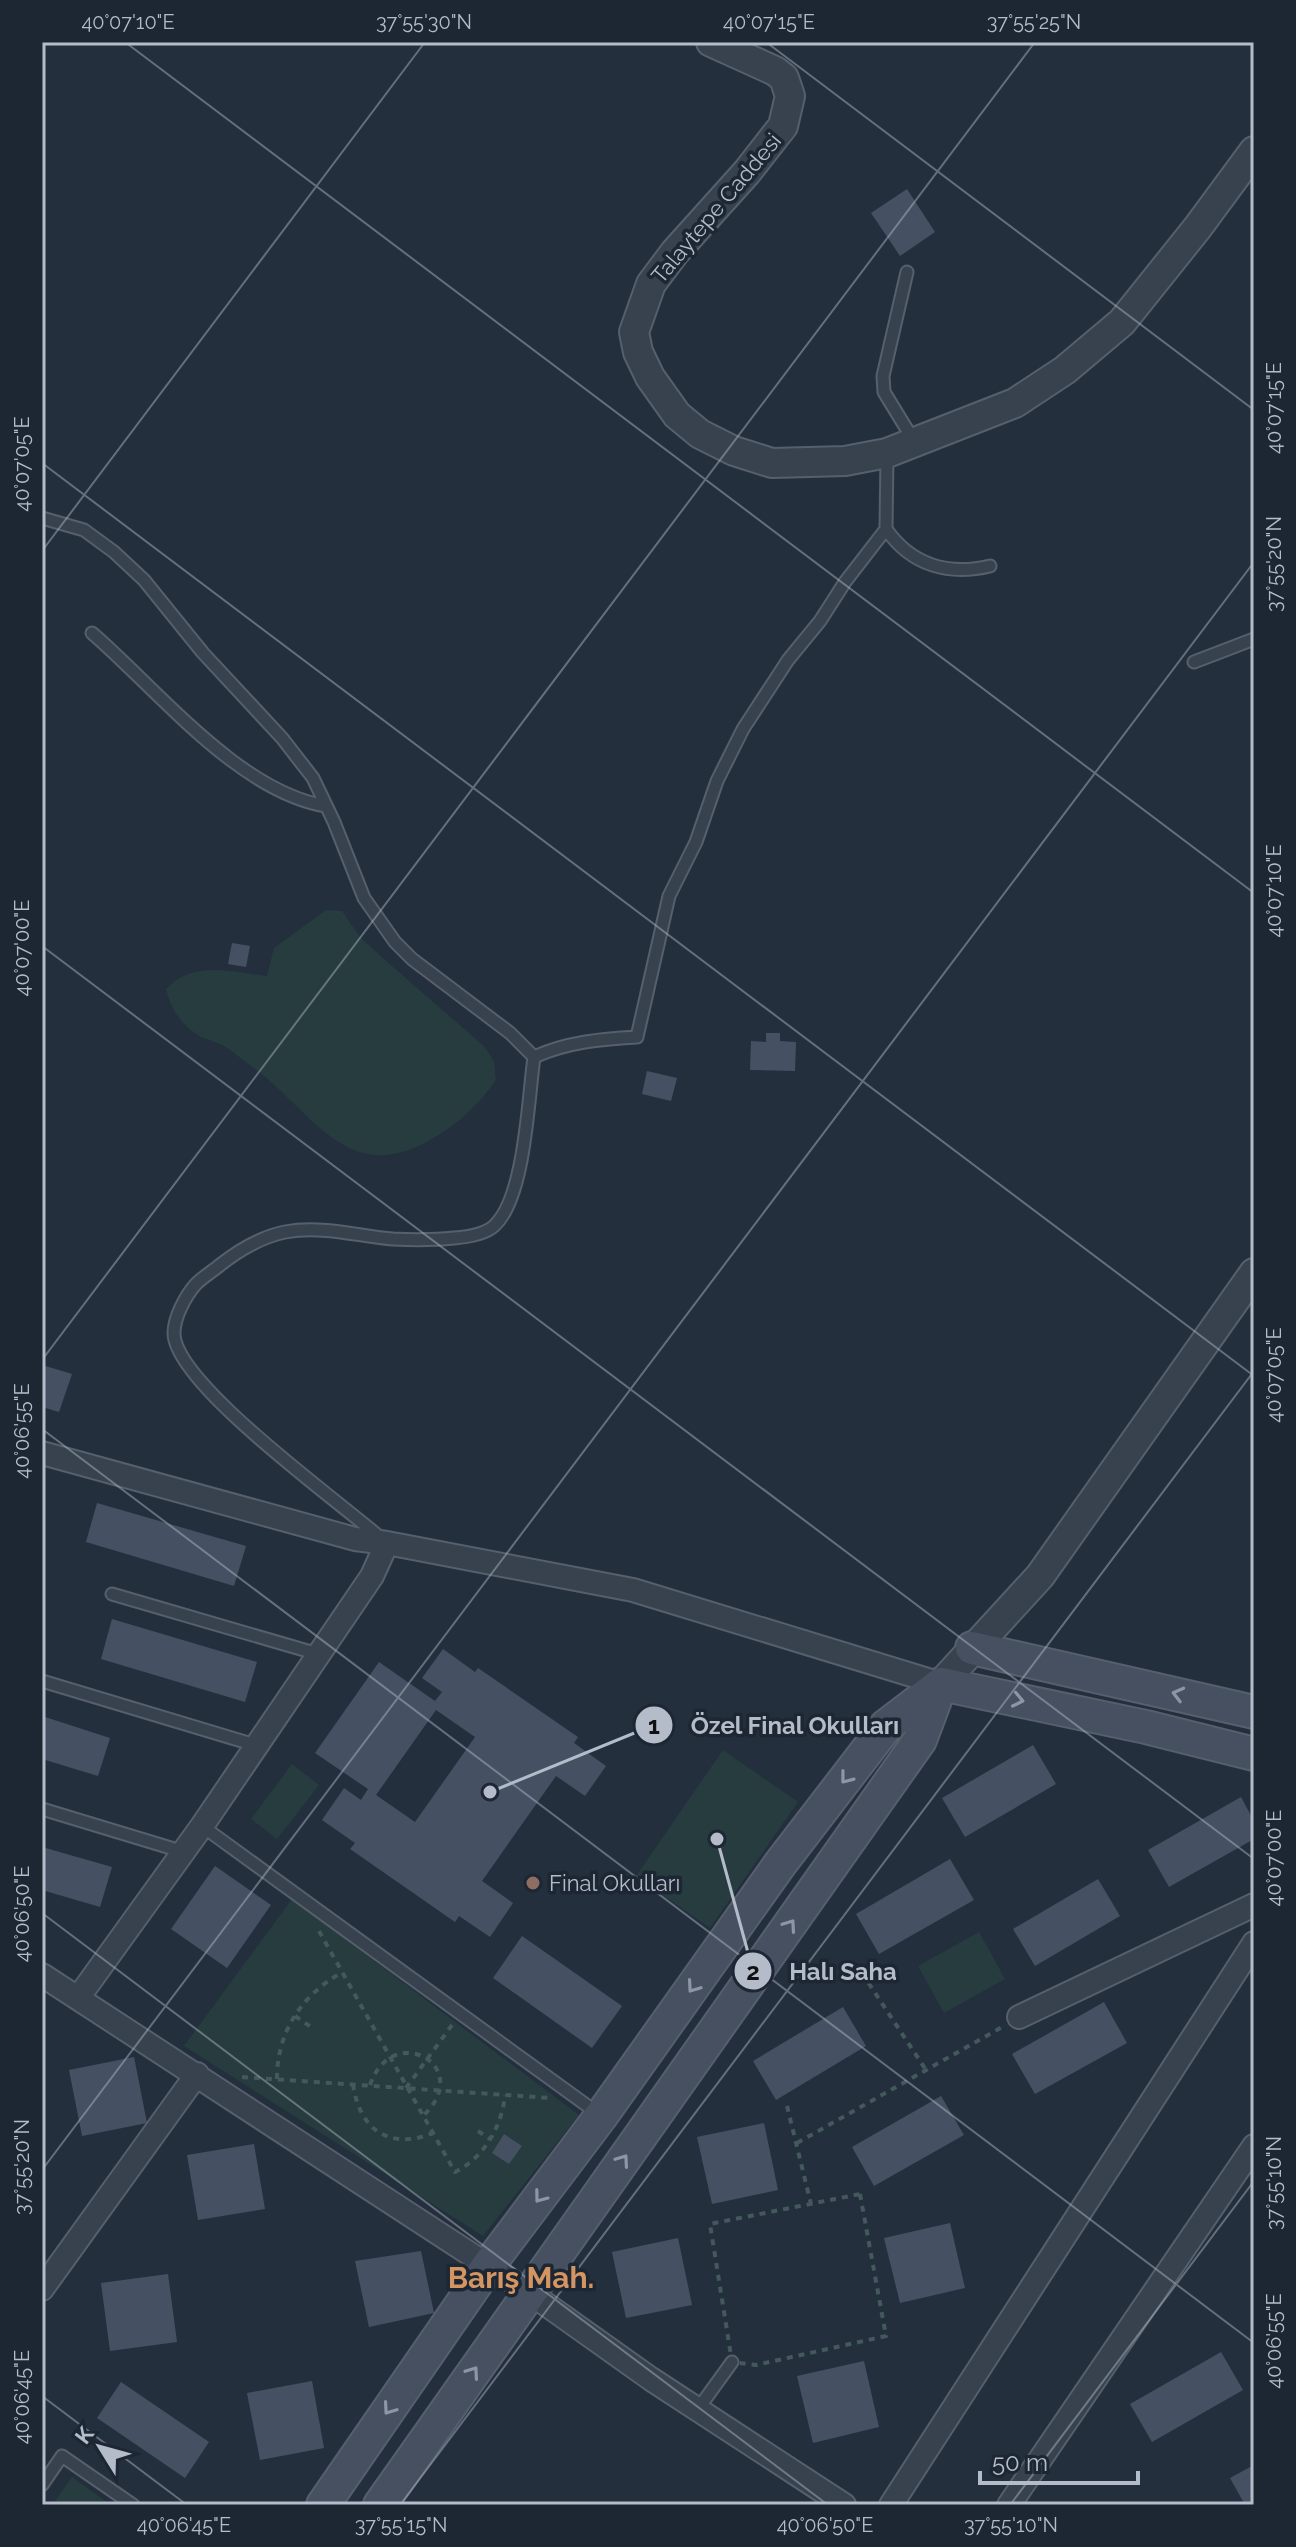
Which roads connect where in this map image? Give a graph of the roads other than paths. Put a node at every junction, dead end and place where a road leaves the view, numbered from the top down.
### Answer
1 (711, 42) edge
2 (1254, 151) edge
3 (907, 272) dead end
4 (914, 442) junction
5 (887, 453) junction
6 (42, 518) edge
7 (886, 529) junction
8 (990, 566) dead end
9 (92, 633) dead end
10 (1254, 639) edge
11 (1194, 662) dead end
12 (326, 806) junction
13 (534, 1057) junction
14 (1254, 1273) edge
15 (42, 1453) edge
16 (387, 1543) junction
17 (112, 1594) dead end
18 (972, 1648) junction
19 (318, 1654) junction
20 (42, 1681) edge
21 (941, 1684) junction
22 (1254, 1712) edge
23 (255, 1745) junction
24 (1254, 1754) edge
25 (42, 1809) edge
26 (202, 1826) junction
27 (184, 1852) junction
28 (1254, 1905) edge
29 (1254, 1943) edge
30 (42, 1975) edge
31 (78, 1998) junction
32 (1019, 2017) road end
33 (197, 2074) junction
34 (590, 2108) junction
35 (1254, 2146) edge
36 (488, 2266) junction
37 (42, 2289) edge
38 (530, 2293) junction
39 (732, 2362) road end
40 (698, 2409) junction
41 (42, 2485) edge
42 (133, 2505) edge
43 (323, 2505) edge
44 (380, 2505) edge
45 (844, 2505) edge
46 (891, 2505) edge
47 (1009, 2505) edge

1 - 5 street, Talaytepe Caddesi
2 - 4 street, Talaytepe Caddesi
3 - 4 lane
4 - 5 street, Talaytepe Caddesi
5 - 7 lane
6 - 12 lane
7 - 8 lane
7 - 13 lane
9 - 12 lane
10 - 11 lane
12 - 13 lane
13 - 16 lane
14 - 18 street
15 - 16 street
16 - 19 street
16 - 21 street
17 - 19 lane
18 - 21 street
22 -> 18 main road
19 - 23 street
20 - 23 lane
21 -> 24 main road
21 -> 34 main road
38 -> 21 main road
23 - 26 street
25 - 27 lane
26 - 27 street
26 - 34 lane
27 - 31 street
28 - 32 street
29 - 46 street
30 - 31 street
31 - 33 street
33 - 36 street
33 - 37 street
34 -> 36 main road
35 - 47 street
36 - 38 street
36 -> 43 main road
38 - 40 street
44 -> 38 main road
39 - 40 lane
40 - 45 street
41 - 42 lane

